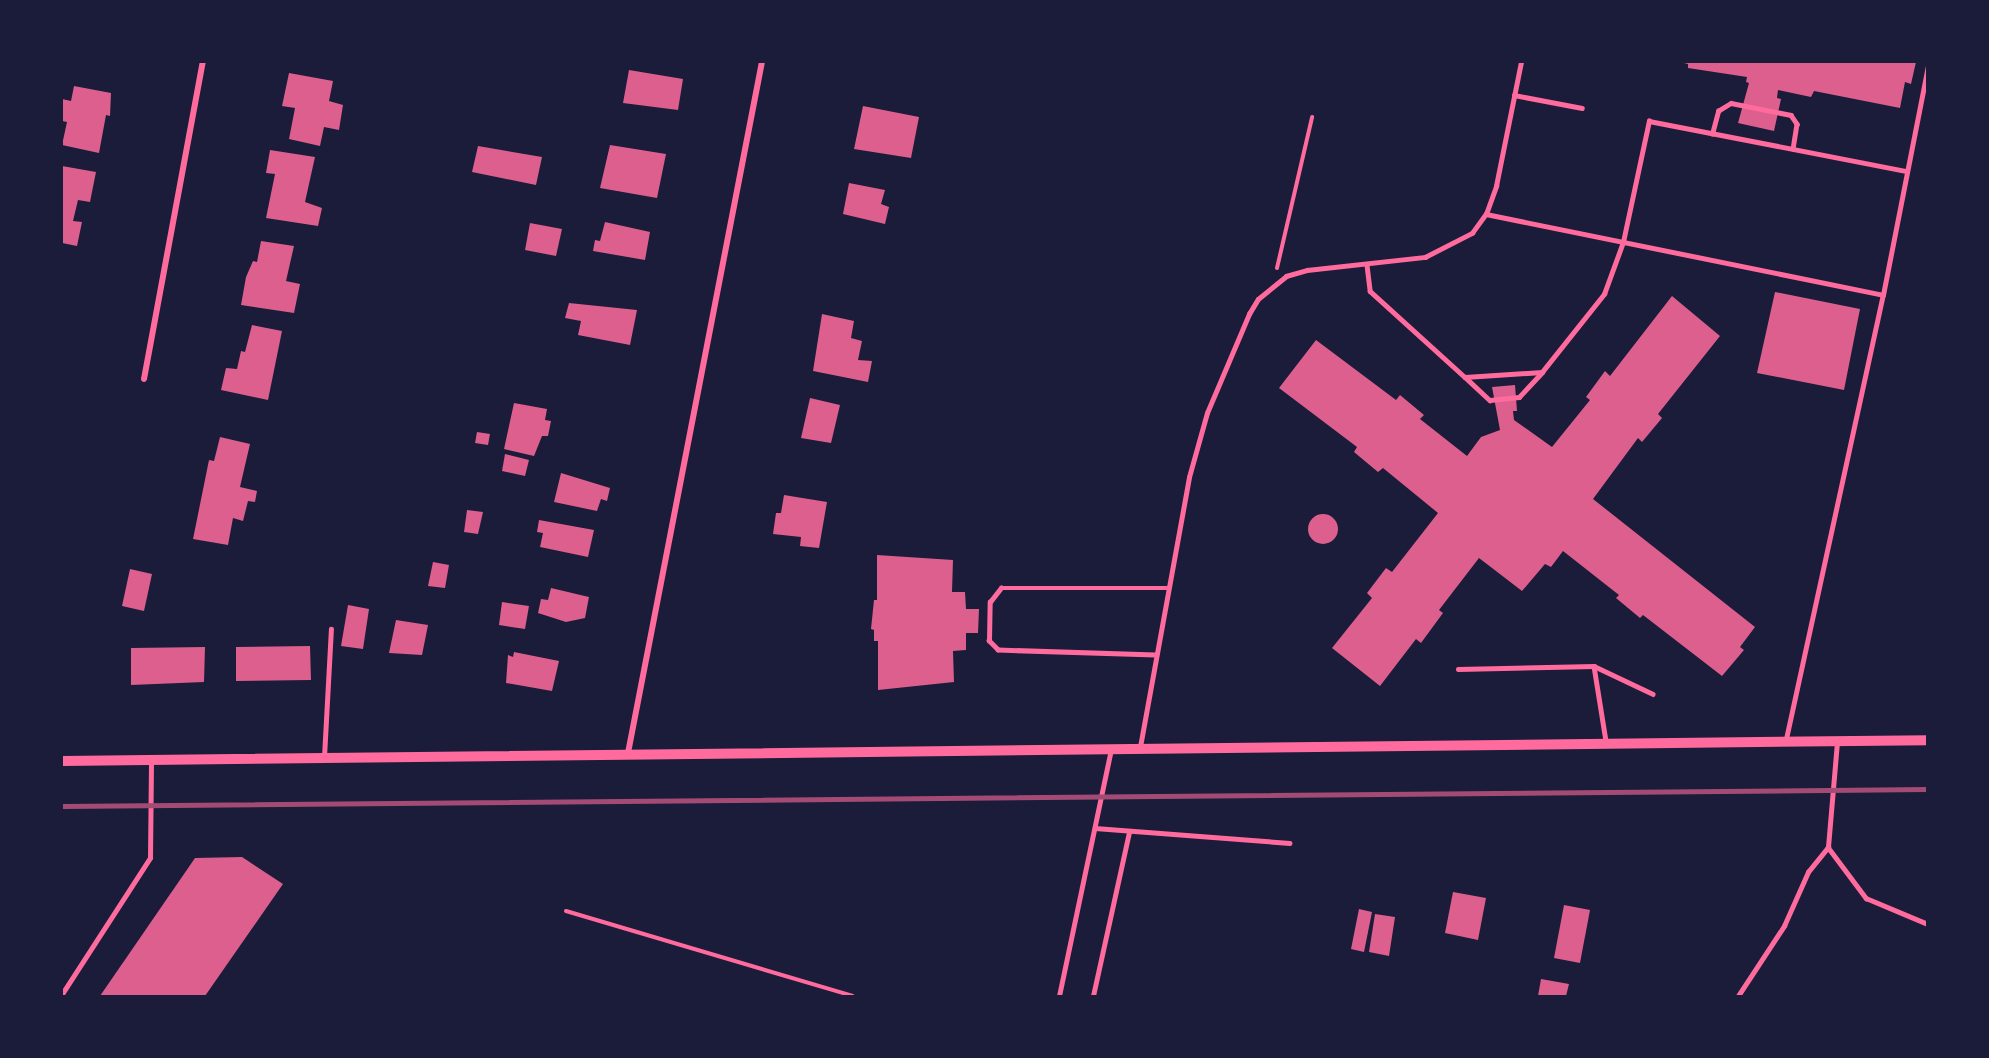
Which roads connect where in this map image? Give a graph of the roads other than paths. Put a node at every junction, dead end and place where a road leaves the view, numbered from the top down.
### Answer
1 (203, 62) edge
2 (762, 62) edge
3 (1521, 62) edge
4 (1928, 66) edge
5 (1514, 95) junction
6 (1582, 108) dead end
7 (1712, 134) junction
8 (1793, 149) junction
9 (1906, 171) junction
10 (1486, 214) junction
11 (1623, 242) junction
12 (1367, 264) junction
13 (1883, 295) junction
14 (1542, 372) junction
15 (1465, 377) junction
16 (144, 379) dead end
17 (1168, 588) junction
18 (331, 629) dead end
19 (1155, 655) junction
20 (1594, 666) junction
21 (1458, 669) dead end
22 (1653, 694) dead end
23 (1837, 738) junction
24 (1786, 739) junction
25 (1928, 740) edge
26 (1606, 741) junction
27 (1112, 747) junction
28 (1140, 747) junction
29 (628, 753) junction
30 (324, 758) junction
31 (151, 760) junction
32 (62, 761) edge
33 (1095, 828) junction
34 (1129, 831) junction
35 (1289, 843) dead end
36 (1828, 847) junction
37 (1928, 924) edge
38 (62, 994) edge
39 (1059, 996) edge
40 (1093, 996) edge
41 (1738, 996) edge

1 - 16 street
2 - 29 street
3 - 5 lane
4 - 9 lane
5 - 6 lane
5 - 10 lane
7 - 8 lane
7 - 8 lane
7 - 11 lane
8 - 9 lane
9 - 13 lane
10 - 11 lane
10 - 12 lane
11 - 13 lane
11 - 14 lane
12 - 15 lane
12 - 17 lane
13 - 24 lane
14 - 15 lane
14 - 15 lane
17 - 19 lane
17 - 19 lane
18 - 30 lane
19 - 28 lane
20 - 21 lane
20 - 22 lane
20 - 26 lane
23 - 24 street
23 - 25 street
23 - 36 lane
24 - 26 street
26 - 28 street
27 - 28 street
27 - 29 street
27 - 33 lane
29 - 30 street
30 - 31 street
31 - 32 street
31 - 38 lane
33 - 34 lane
33 - 39 lane
34 - 35 lane
34 - 40 lane
36 - 37 lane
36 - 41 lane

